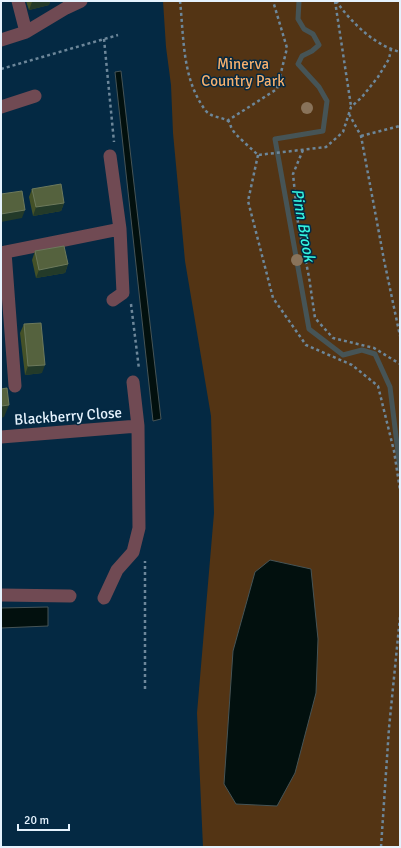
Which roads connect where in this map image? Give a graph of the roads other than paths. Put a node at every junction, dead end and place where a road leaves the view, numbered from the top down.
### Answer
1 (18, 1) edge
2 (81, 1) edge
3 (26, 32) junction
4 (1, 40) edge
5 (35, 96) dead end
6 (1, 107) edge
7 (110, 156) dead end
8 (120, 229) junction
9 (3, 253) edge
10 (113, 300) dead end
11 (133, 382) dead end
12 (15, 386) dead end
13 (138, 426) junction
14 (1, 437) edge
15 (1, 595) edge
16 (70, 596) dead end
17 (104, 598) dead end

1 - 3 street
2 - 3 street
3 - 4 street
5 - 6 street
7 - 8 street
8 - 9 street
8 - 10 street
9 - 12 street
11 - 13 street, Blackberry Close
13 - 14 street, Blackberry Close
13 - 17 street, Blackberry Close
15 - 16 street

